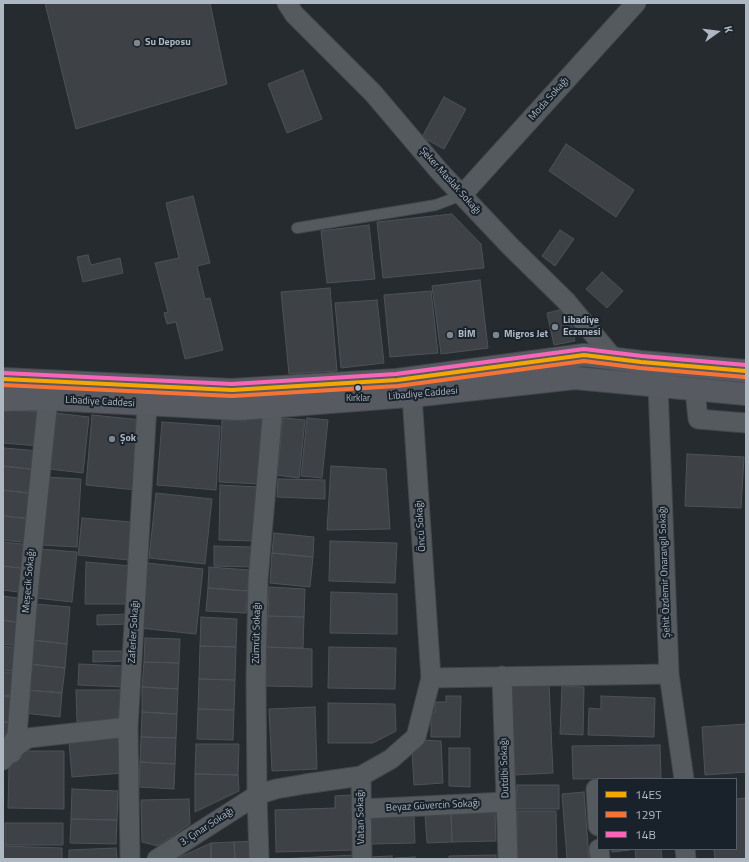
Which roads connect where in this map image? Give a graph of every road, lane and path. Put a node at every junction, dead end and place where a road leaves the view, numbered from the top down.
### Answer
1 (287, 3) edge
2 (636, 3) edge
3 (462, 195) junction
4 (297, 228) dead end
5 (614, 359) junction
6 (664, 364) junction
7 (746, 371) edge
8 (3, 379) edge
9 (397, 380) junction
10 (658, 386) junction
11 (695, 390) junction
12 (746, 394) edge
13 (412, 396) junction
14 (3, 400) edge
15 (48, 400) junction
16 (147, 405) junction
17 (273, 407) junction
18 (746, 423) edge
19 (669, 674) junction
20 (502, 676) junction
21 (430, 678) junction
22 (128, 727) junction
23 (3, 760) edge
24 (3, 772) edge
25 (361, 776) junction
26 (684, 778) edge
27 (597, 789) edge
28 (256, 795) junction
29 (506, 802) junction
30 (597, 808) edge
31 (361, 809) junction
32 (130, 859) edge
33 (157, 859) edge
34 (259, 859) edge
35 (362, 859) edge
36 (508, 859) edge

1 - 3 street, Şeker Maslak Sokağı
2 - 3 street, Moda Sokağı
3 - 4 lane
3 - 5 street, Şeker Maslak Sokağı
5 - 6 main road, Libadiye Caddesi
5 - 9 main road, Libadiye Caddesi
6 - 7 main road, Libadiye Caddesi
6 - 10 street, Şehit Özdemir Onarangil Sokağı
8 - 9 main road, Libadiye Caddesi
9 - 13 street
10 - 11 main road, Libadiye Caddesi
10 - 13 main road, Libadiye Caddesi
10 - 19 street, Şehit Özdemir Onarangil Sokağı
11 - 12 main road, Libadiye Caddesi
11 - 18 street
13 - 17 main road, Libadiye Caddesi
13 - 21 street, Öncü Sokağı
14 - 15 main road, Libadiye Caddesi
15 - 16 main road, Libadiye Caddesi
15 - 23 street, Meşecik Sokağı
16 - 17 main road, Libadiye Caddesi
16 - 22 street, Zaferler Sokağı
17 - 28 street, Zümrüt Sokağı
19 - 20 street
19 - 26 street, Şehit Özdemir Onarangil Sokağı
20 - 21 street
20 - 29 street, Dutdibi Sokağı
21 - 25 street, Öncü Sokağı
22 - 24 street
22 - 32 street, Zaferler Sokağı
25 - 28 street, Öncü Sokağı
25 - 31 street, Vatan Sokağı
27 - 30 street
28 - 33 street, 3. Çınar Sokağı
28 - 34 street, Zümrüt Sokağı
29 - 31 street, Beyaz Güvercin Sokağı
29 - 36 street, Dutdibi Sokağı
31 - 35 street, Vatan Sokağı

